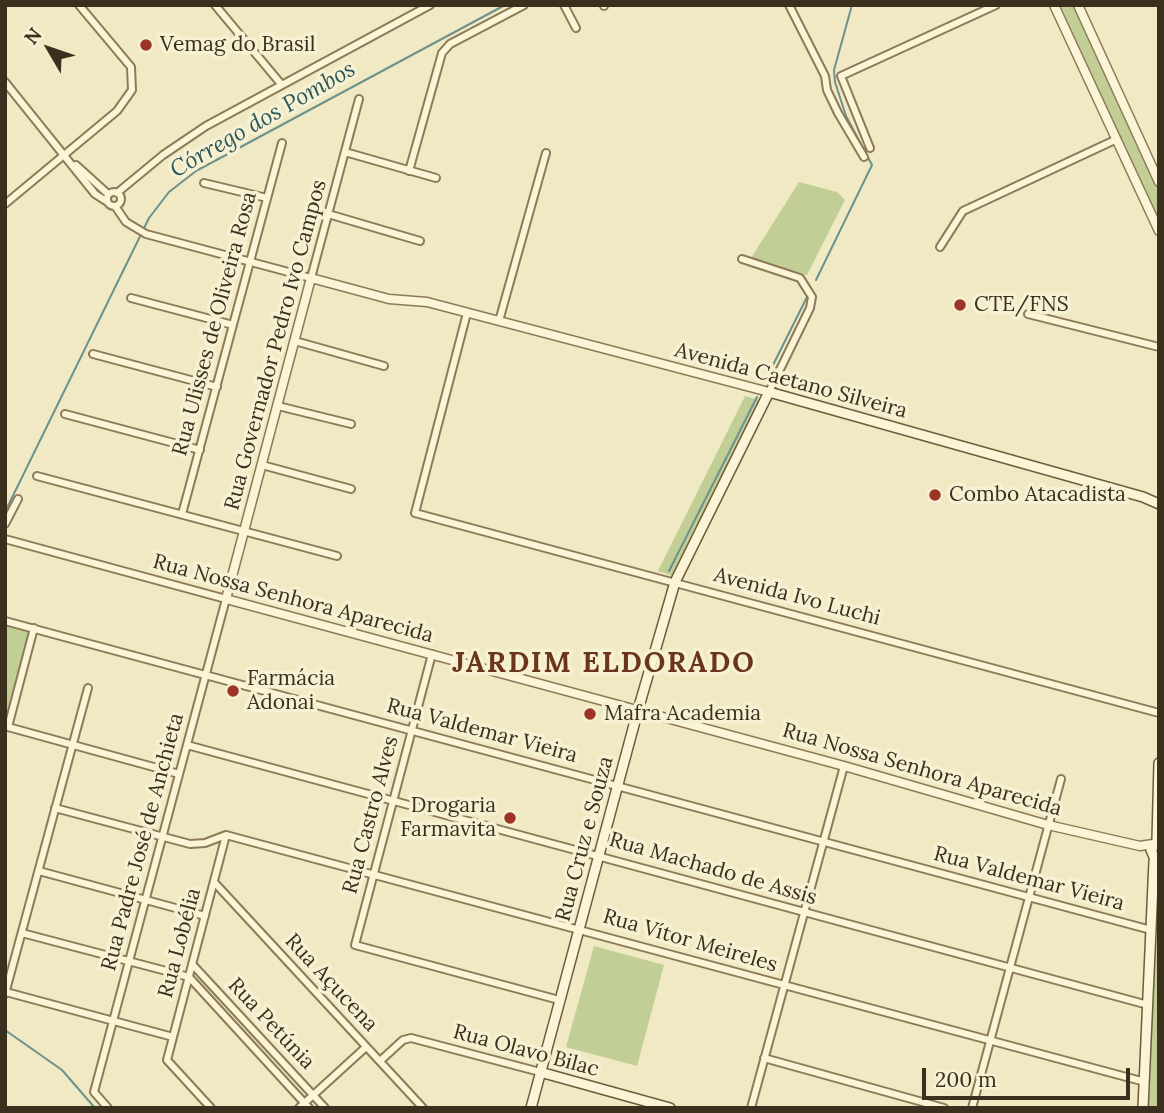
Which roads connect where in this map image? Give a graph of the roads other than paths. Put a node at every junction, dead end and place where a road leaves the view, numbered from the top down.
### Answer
1 (79, 5) edge
2 (215, 5) edge
3 (430, 5) edge
4 (524, 5) edge
5 (565, 5) edge
6 (789, 5) edge
7 (996, 5) edge
8 (1054, 5) edge
9 (1078, 5) edge
10 (576, 28) dead end
11 (826, 76) junction
12 (840, 76) junction
13 (5, 82) edge
14 (281, 84) junction
15 (359, 99) dead end
16 (1117, 139) junction
17 (282, 143) dead end
18 (870, 148) dead end
19 (345, 152) junction
20 (546, 153) dead end
21 (64, 154) junction
22 (864, 157) dead end
23 (409, 170) junction
24 (436, 178) dead end
25 (204, 183) dead end
26 (1159, 183) edge
27 (117, 192) junction
28 (107, 197) junction
29 (267, 198) junction
30 (5, 204) edge
31 (115, 206) junction
32 (328, 215) junction
33 (1159, 231) edge
34 (420, 241) dead end
35 (940, 247) dead end
36 (742, 259) dead end
37 (250, 262) junction
38 (312, 278) junction
39 (131, 298) dead end
40 (467, 313) junction
41 (1028, 314) dead end
42 (499, 321) junction
43 (233, 325) junction
44 (295, 341) junction
45 (1159, 347) edge
46 (93, 354) dead end
47 (384, 366) dead end
48 (217, 387) junction
49 (769, 392) junction
50 (278, 406) junction
51 (65, 414) dead end
52 (351, 424) dead end
53 (200, 450) junction
54 (262, 466) junction
55 (37, 476) dead end
56 (351, 489) dead end
57 (1159, 496) edge
58 (1143, 497) junction
59 (18, 499) dead end
60 (1159, 504) edge
61 (182, 514) junction
62 (5, 524) edge
63 (244, 531) junction
64 (5, 539) edge
65 (337, 555) dead end
66 (675, 582) junction
67 (226, 599) junction
68 (5, 621) edge
69 (34, 628) junction
70 (432, 654) junction
71 (206, 675) junction
72 (88, 688) dead end
73 (638, 710) junction
74 (1159, 713) edge
75 (412, 730) junction
76 (187, 744) junction
77 (73, 745) junction
78 (1159, 763) edge
79 (844, 766) junction
80 (179, 774) junction
81 (1061, 779) dead end
82 (617, 785) junction
83 (393, 800) junction
84 (55, 808) junction
85 (1048, 825) junction
86 (226, 835) junction
87 (162, 836) junction
88 (824, 841) junction
89 (1156, 841) edge
90 (1140, 846) junction
91 (598, 855) junction
92 (1155, 861) edge
93 (38, 871) junction
94 (374, 873) junction
95 (214, 882) junction
96 (1028, 897) junction
97 (146, 900) junction
98 (804, 913) junction
99 (205, 916) junction
100 (579, 928) junction
101 (1152, 930) junction
102 (22, 933) junction
103 (129, 961) junction
104 (192, 964) junction
105 (1010, 968) junction
106 (189, 977) junction
107 (784, 985) junction
108 (6, 993) edge
109 (559, 1000) junction
110 (1148, 1005) junction
111 (113, 1021) junction
112 (173, 1037) junction
113 (990, 1042) junction
114 (366, 1047) junction
115 (764, 1058) junction
116 (380, 1061) junction
117 (540, 1072) junction
118 (1144, 1082) junction
119 (313, 1095) junction
120 (305, 1106) edge
121 (108, 1108) edge
122 (211, 1108) edge
123 (325, 1108) edge
124 (423, 1108) edge
125 (531, 1108) edge
126 (670, 1108) edge
127 (751, 1108) edge
128 (944, 1108) edge
129 (972, 1108) edge
130 (1143, 1108) edge

1 - 21 street
2 - 14 street
3 - 14 street
4 - 23 street
5 - 10 street
6 - 11 street
7 - 12 street
8 - 16 street
9 - 26 street
11 - 12 street
11 - 22 street
12 - 18 street
13 - 21 street
14 - 27 street
15 - 19 street, Rua Governador Pedro Ivo Campos
16 - 33 street
16 - 35 street
17 - 29 street, Rua Ulisses de Oliveira Rosa
19 - 23 street
19 - 32 street, Rua Governador Pedro Ivo Campos
20 - 42 street
21 - 28 street
21 - 30 street
23 - 24 street
25 - 29 street
27 - 28 street
27 - 31 street
28 - 31 street
29 - 37 street, Rua Ulisses de Oliveira Rosa
31 - 37 street
32 - 34 street
32 - 38 street, Rua Governador Pedro Ivo Campos
36 - 49 street
37 - 38 street
37 - 43 street, Rua Ulisses de Oliveira Rosa
38 - 40 street, Avenida Caetano Silveira
38 - 44 street, Rua Governador Pedro Ivo Campos
39 - 43 street
40 - 42 street, Avenida Caetano Silveira
40 - 66 street, Avenida Ivo Luchi
41 - 45 street
42 - 49 street, Avenida Caetano Silveira
43 - 48 street, Rua Ulisses de Oliveira Rosa
44 - 47 street
44 - 50 street, Rua Governador Pedro Ivo Campos
46 - 48 street
48 - 53 street, Rua Ulisses de Oliveira Rosa
49 - 58 main road, Avenida Caetano Silveira
49 - 66 main road, Rua Cruz e Souza
50 - 52 street
50 - 54 street, Rua Governador Pedro Ivo Campos
51 - 53 street
53 - 61 street, Rua Ulisses de Oliveira Rosa
54 - 56 street
54 - 63 street, Rua Governador Pedro Ivo Campos
55 - 61 street
57 - 58 main road, Avenida Caetano Silveira
58 - 60 main road, Avenida Caetano Silveira
59 - 62 street
61 - 63 street
63 - 65 street
63 - 67 street, Rua Governador Pedro Ivo Campos
64 - 67 street, Rua Nossa Senhora Aparecida
66 - 73 main road, Rua Cruz e Souza
66 - 74 street, Avenida Ivo Luchi
67 - 70 street, Rua Nossa Senhora Aparecida
67 - 71 street, Rua Padre José de Anchieta
68 - 69 street, Rua Valdemar Vieira
69 - 71 street, Rua Valdemar Vieira
69 - 77 street
70 - 73 street, Rua Nossa Senhora Aparecida
70 - 75 street, Rua Castro Alves
71 - 75 street, Rua Valdemar Vieira
71 - 76 street, Rua Padre José de Anchieta
72 - 77 street
73 - 79 street, Rua Nossa Senhora Aparecida
73 - 82 main road, Rua Cruz e Souza
75 - 82 street, Rua Valdemar Vieira
75 - 83 street, Rua Castro Alves
76 - 80 street, Rua Padre José de Anchieta
76 - 83 street, Rua Machado de Assis
77 - 80 street
77 - 84 street
78 - 89 main road
79 - 85 street, Rua Nossa Senhora Aparecida
79 - 88 street
80 - 87 street, Rua Padre José de Anchieta
81 - 85 street
82 - 88 street, Rua Valdemar Vieira
82 - 91 main road, Rua Cruz e Souza
83 - 91 street, Rua Machado de Assis
83 - 94 street, Rua Castro Alves
84 - 87 street
84 - 93 street
85 - 90 street, Rua Nossa Senhora Aparecida
85 - 96 street
86 - 87 street
86 - 94 street, Rua Vítor Meireles
86 - 95 street, Rua Lobélia
87 - 97 street, Rua Padre José de Anchieta
88 - 96 street, Rua Valdemar Vieira
88 - 98 street
89 - 90 street, Rua Nossa Senhora Aparecida
89 - 92 main road
90 - 92 street, Rua Nossa Senhora Aparecida
91 - 98 street, Rua Machado de Assis
91 - 100 main road, Rua Cruz e Souza
92 - 101 main road
93 - 97 street
93 - 102 street
94 - 100 street, Rua Vítor Meireles
94 - 109 street, Rua Castro Alves
95 - 99 street, Rua Lobélia
95 - 114 street, Rua Açucena
96 - 101 street, Rua Valdemar Vieira
96 - 105 street
97 - 99 street
97 - 103 street, Rua Padre José de Anchieta
98 - 105 street, Rua Machado de Assis
98 - 107 street
99 - 104 street, Rua Lobélia
100 - 107 street, Rua Vítor Meireles
100 - 109 main road, Rua Cruz e Souza
101 - 110 main road
102 - 103 street
102 - 108 street
103 - 106 street
103 - 111 street, Rua Padre José de Anchieta
104 - 106 street, Rua Lobélia
104 - 119 street, Rua Petúnia
105 - 110 street, Rua Machado de Assis
105 - 113 street
106 - 112 street, Rua Lobélia
106 - 120 street, Rua Petúnia
107 - 113 street, Rua Vítor Meireles
107 - 115 street
108 - 111 street
109 - 117 main road, Rua Cruz e Souza
110 - 118 main road
111 - 112 street
111 - 121 street, Rua Padre José de Anchieta
112 - 122 street, Rua Lobélia
113 - 118 street, Rua Vítor Meireles
113 - 129 street
114 - 116 street, Rua Açucena
114 - 119 street
115 - 127 street
115 - 128 street
116 - 117 street, Rua Olavo Bilac
116 - 124 street, Rua Açucena
117 - 125 main road, Rua Cruz e Souza
117 - 126 main road, Rua Olavo Bilac
118 - 130 main road
119 - 120 street
119 - 123 street, Rua Petúnia

